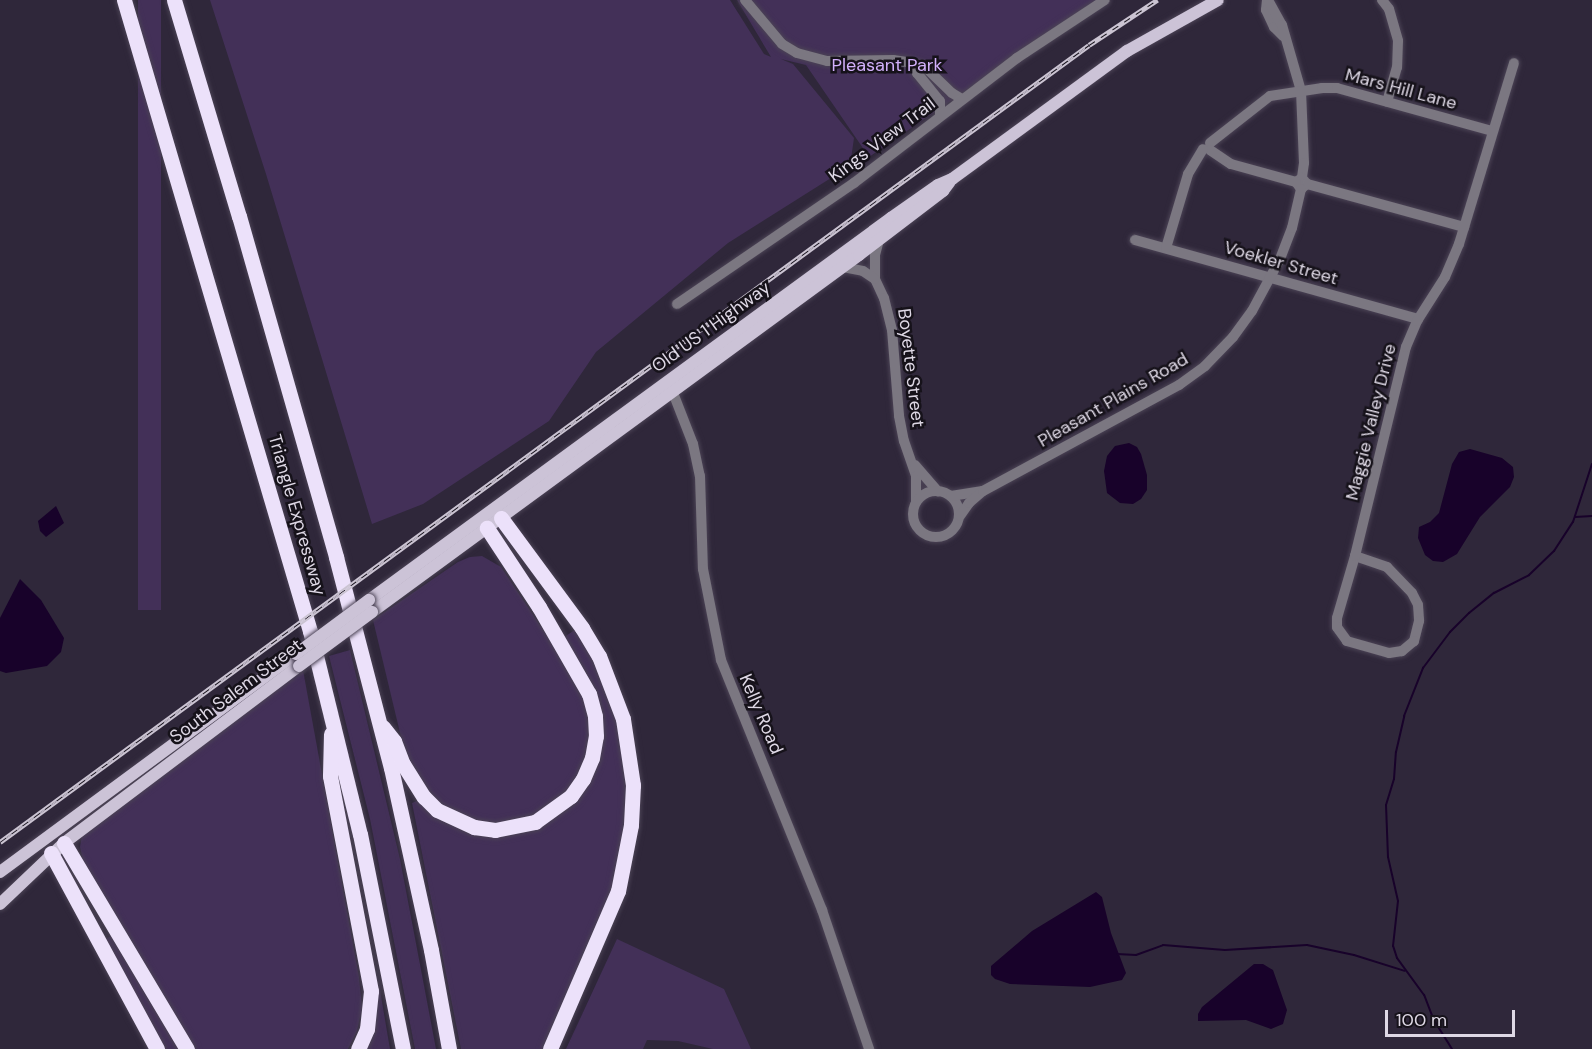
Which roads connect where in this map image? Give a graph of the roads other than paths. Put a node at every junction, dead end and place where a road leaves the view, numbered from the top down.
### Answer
1 (124, 0) edge
2 (174, 0) edge
3 (745, 0) edge
4 (1105, 0) edge
5 (1218, 0) edge
6 (1267, 0) edge
7 (1382, 0) edge
8 (1514, 63) dead end
9 (916, 66) junction
10 (1301, 91) junction
11 (962, 99) junction
12 (1388, 102) junction
13 (940, 116) junction
14 (1492, 131) junction
15 (1208, 148) junction
16 (952, 179) junction
17 (1301, 183) junction
18 (1464, 227) junction
19 (879, 240) junction
20 (1135, 240) dead end
21 (1166, 248) junction
22 (843, 267) junction
23 (1271, 276) junction
24 (875, 279) junction
25 (677, 304) dead end
26 (1418, 319) junction
27 (670, 386) junction
28 (913, 462) junction
29 (938, 491) junction
30 (983, 491) junction
31 (951, 496) junction
32 (916, 502) junction
33 (498, 513) junction
34 (960, 516) junction
35 (484, 523) junction
36 (1355, 556) junction
37 (332, 714) junction
38 (377, 718) junction
39 (60, 836) junction
40 (43, 840) junction
41 (51, 854) junction
42 (0, 872) edge
43 (0, 904) edge
44 (157, 1049) edge
45 (187, 1049) edge
46 (358, 1049) edge
47 (403, 1049) edge
48 (449, 1049) edge
49 (550, 1049) edge
50 (869, 1049) edge

1 - 37 highway, Triangle Expressway
2 - 38 highway, Triangle Expressway
3 - 9 street
4 - 11 street, Kings View Trail
5 - 16 main road, Old US 1 Highway
6 - 10 street, Pleasant Plains Road
7 - 12 street
8 - 14 street, Maggie Valley Drive
9 - 11 street
9 - 13 street
10 - 12 street, Mars Hill Lane
10 - 15 street, Mars Hill Lane
10 - 17 street, Pleasant Plains Road
11 - 13 street, Kings View Trail
12 - 14 street, Mars Hill Lane
13 - 25 street, Kings View Trail
14 - 18 street, Maggie Valley Drive
15 - 17 street
15 - 21 street, Mars Hill Lane
16 - 19 main road, Old US 1 Highway
16 - 27 main road, Old US 1 Highway
17 - 18 street
17 - 23 street, Pleasant Plains Road
18 - 26 street, Maggie Valley Drive
19 - 22 main road, Old US 1 Highway
19 - 24 street, Boyette Street
20 - 21 street, Voekler Street
21 - 23 street, Voekler Street
22 - 24 street
22 - 27 main road, Old US 1 Highway
23 - 26 street, Voekler Street
23 - 30 street, Pleasant Plains Road
24 - 28 street, Boyette Street
26 - 36 street, Maggie Valley Drive
27 - 33 main road, Old US 1 Highway
27 - 50 street, Kelly Road
28 - 29 street, Boyette Street
28 - 32 street, Boyette Street
29 - 31 street, Boyette Street
29 - 32 street
30 - 31 street, Pleasant Plains Road
30 - 34 street, Pleasant Plains Road
31 - 34 street
32 - 34 street, Boyette Street
33 - 35 main road, South Salem Street
33 - 49 highway
35 - 38 highway
35 - 39 main road, South Salem Street, bridge
36 - 36 street, Maggie Valley Drive
37 - 46 highway
37 - 47 highway, Triangle Expressway
38 - 48 highway, Triangle Expressway
39 - 40 main road, South Salem Street
39 - 41 main road, South Salem Street
39 - 45 highway
40 - 41 main road
40 - 42 main road, South Salem Street
41 - 43 main road, South Salem Street
41 - 44 highway

